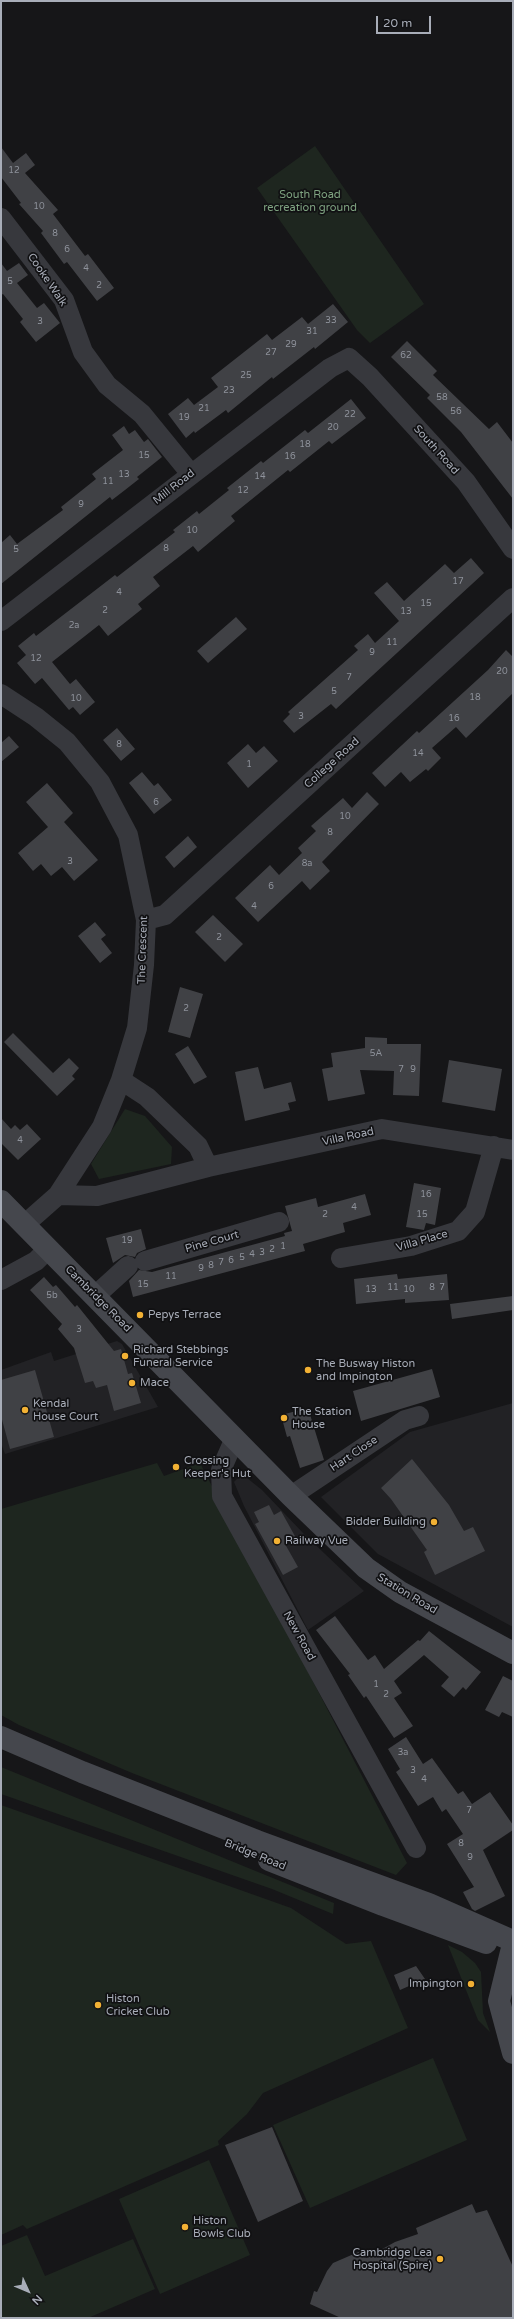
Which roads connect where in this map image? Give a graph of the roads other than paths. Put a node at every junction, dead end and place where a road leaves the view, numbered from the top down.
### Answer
1 (1, 218) edge
2 (350, 358) joint
3 (191, 474) junction
4 (513, 549) edge
5 (513, 598) edge
6 (1, 621) edge
7 (1, 694) edge
8 (146, 920) junction
9 (121, 1080) junction
10 (504, 1148) edge
11 (208, 1167) junction
12 (58, 1195) junction
13 (1, 1201) edge
14 (279, 1222) dead end
15 (24, 1225) junction
16 (48, 1249) junction
17 (341, 1258) dead end
18 (1, 1280) edge
19 (95, 1296) junction
20 (212, 1414) joint
21 (419, 1416) dead end
22 (235, 1438) junction
23 (292, 1496) junction
24 (513, 1652) edge
25 (1, 1737) edge
26 (1, 1753) edge
27 (416, 1848) dead end
28 (513, 1950) edge
29 (513, 2053) edge

1 - 3 street, Cooke Walk
2 - 3 street, Mill Road
2 - 4 street, South Road
3 - 6 street, Mill Road
5 - 8 street, College Road
7 - 8 street, The Crescent
8 - 9 street, The Crescent
9 - 11 street
9 - 12 street, The Crescent
10 - 11 street, Villa Road
10 - 17 street, Villa Place
11 - 12 street, Villa Road
12 - 15 street, The Crescent
13 - 15 main road, Cambridge Road
14 - 19 street, Pine Court
15 - 16 main road, Cambridge Road
16 - 18 street
16 - 19 main road, Cambridge Road
19 - 20 main road, Cambridge Road
20 - 22 main road, Station Road
21 - 23 street, Hart Close
22 - 23 main road, Station Road
22 - 27 street, New Road
23 - 24 main road, Station Road
25 - 28 main road, Bridge Road
26 - 28 main road, Bridge Road
28 - 29 main road

